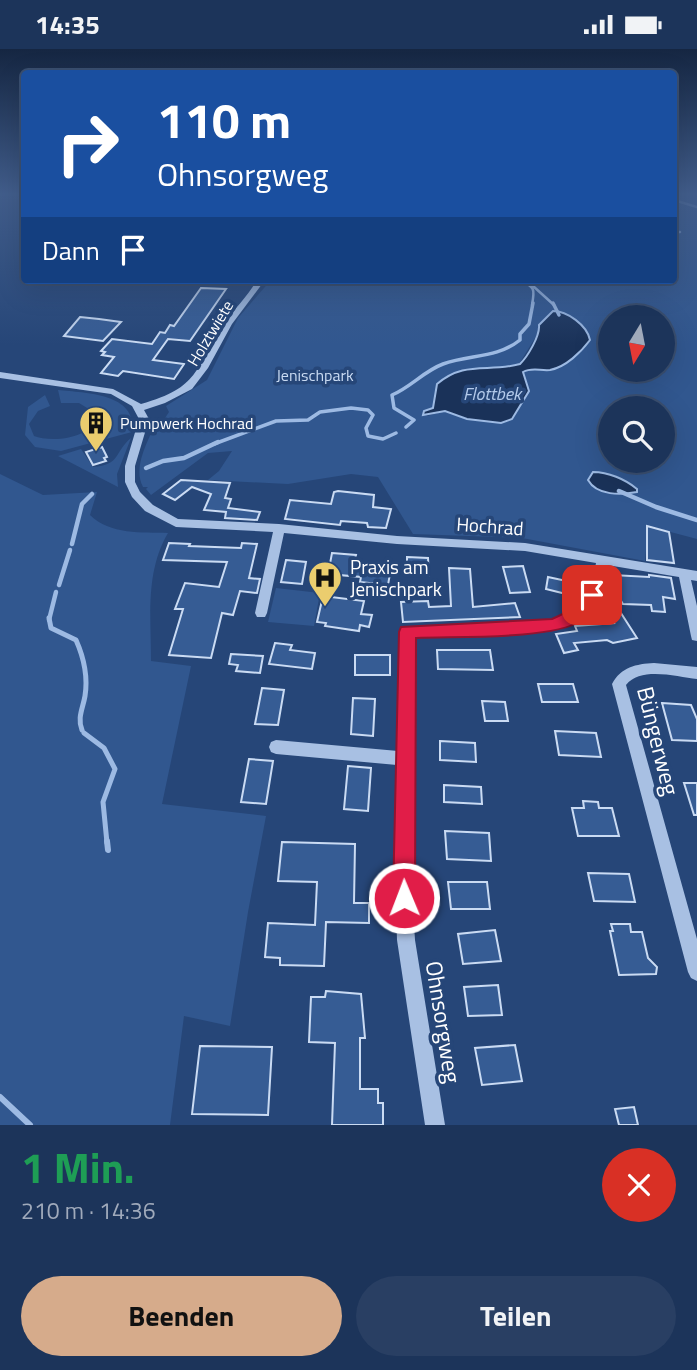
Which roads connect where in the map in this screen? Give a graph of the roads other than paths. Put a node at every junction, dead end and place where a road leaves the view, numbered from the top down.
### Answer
1 (258, 284) edge
2 (0, 375) edge
3 (139, 408) junction
4 (279, 528) junction
5 (602, 561) junction
6 (691, 575) edge
7 (261, 613) dead end
8 (697, 636) edge
9 (697, 673) edge
10 (276, 747) dead end
11 (407, 759) junction
12 (697, 972) edge
13 (435, 1125) edge

1 - 3 street, Holztwiete
2 - 3 street
3 - 4 street, Hochrad
4 - 5 street, Hochrad
4 - 7 street
5 - 6 street, Hochrad
5 - 11 street, Ohnsorgweg
6 - 8 street
9 - 12 street, Büngerweg
10 - 11 street
11 - 13 street, Ohnsorgweg

